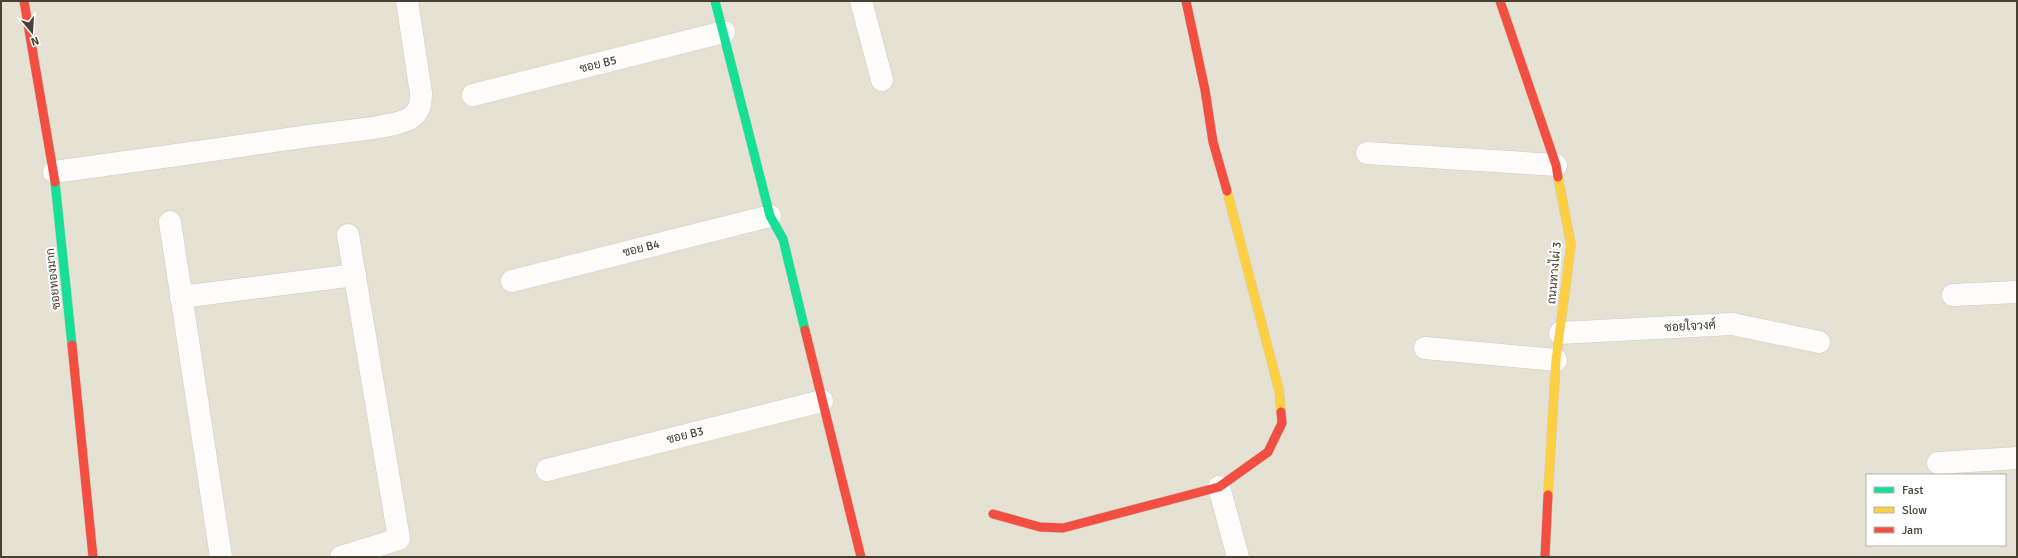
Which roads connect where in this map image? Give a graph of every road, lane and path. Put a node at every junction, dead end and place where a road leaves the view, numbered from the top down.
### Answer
1 (24, 1) edge
2 (407, 1) edge
3 (715, 1) edge
4 (860, 1) edge
5 (1186, 1) edge
6 (1500, 1) edge
7 (724, 32) junction
8 (882, 80) dead end
9 (473, 95) dead end
10 (1367, 153) dead end
11 (1556, 166) junction
12 (54, 172) junction
13 (770, 216) junction
14 (170, 222) dead end
15 (348, 235) dead end
16 (355, 275) junction
17 (512, 281) dead end
18 (2017, 292) edge
19 (1953, 295) dead end
20 (181, 297) junction
21 (1560, 333) junction
22 (1819, 342) dead end
23 (1425, 348) dead end
24 (1556, 360) junction
25 (822, 401) junction
26 (2017, 458) edge
27 (1938, 463) dead end
28 (547, 470) dead end
29 (1219, 487) junction
30 (994, 514) dead end
31 (93, 557) edge
32 (221, 557) edge
33 (342, 557) edge
34 (861, 557) edge
35 (1238, 557) edge
36 (1545, 557) edge

1 - 12 street, ซอยทองมาก
2 - 12 street
3 - 7 street
4 - 8 street
5 - 29 street
6 - 11 street, ถนนทางไผ่ 3
7 - 9 street, ซอย B5
7 - 13 street
10 - 11 street
11 - 21 street, ถนนทางไผ่ 3
12 - 31 street, ซอยทองมาก
13 - 17 street, ซอย B4
13 - 25 street
14 - 20 street
15 - 16 street
16 - 20 street
16 - 33 street
18 - 19 street
20 - 32 street
21 - 22 street, ซอยใจวงศ์
21 - 24 street, ถนนทางไผ่ 3
23 - 24 street
24 - 36 street, ถนนทางไผ่ 3
25 - 28 street, ซอย B3
25 - 34 street
26 - 27 street
29 - 30 street
29 - 35 street

